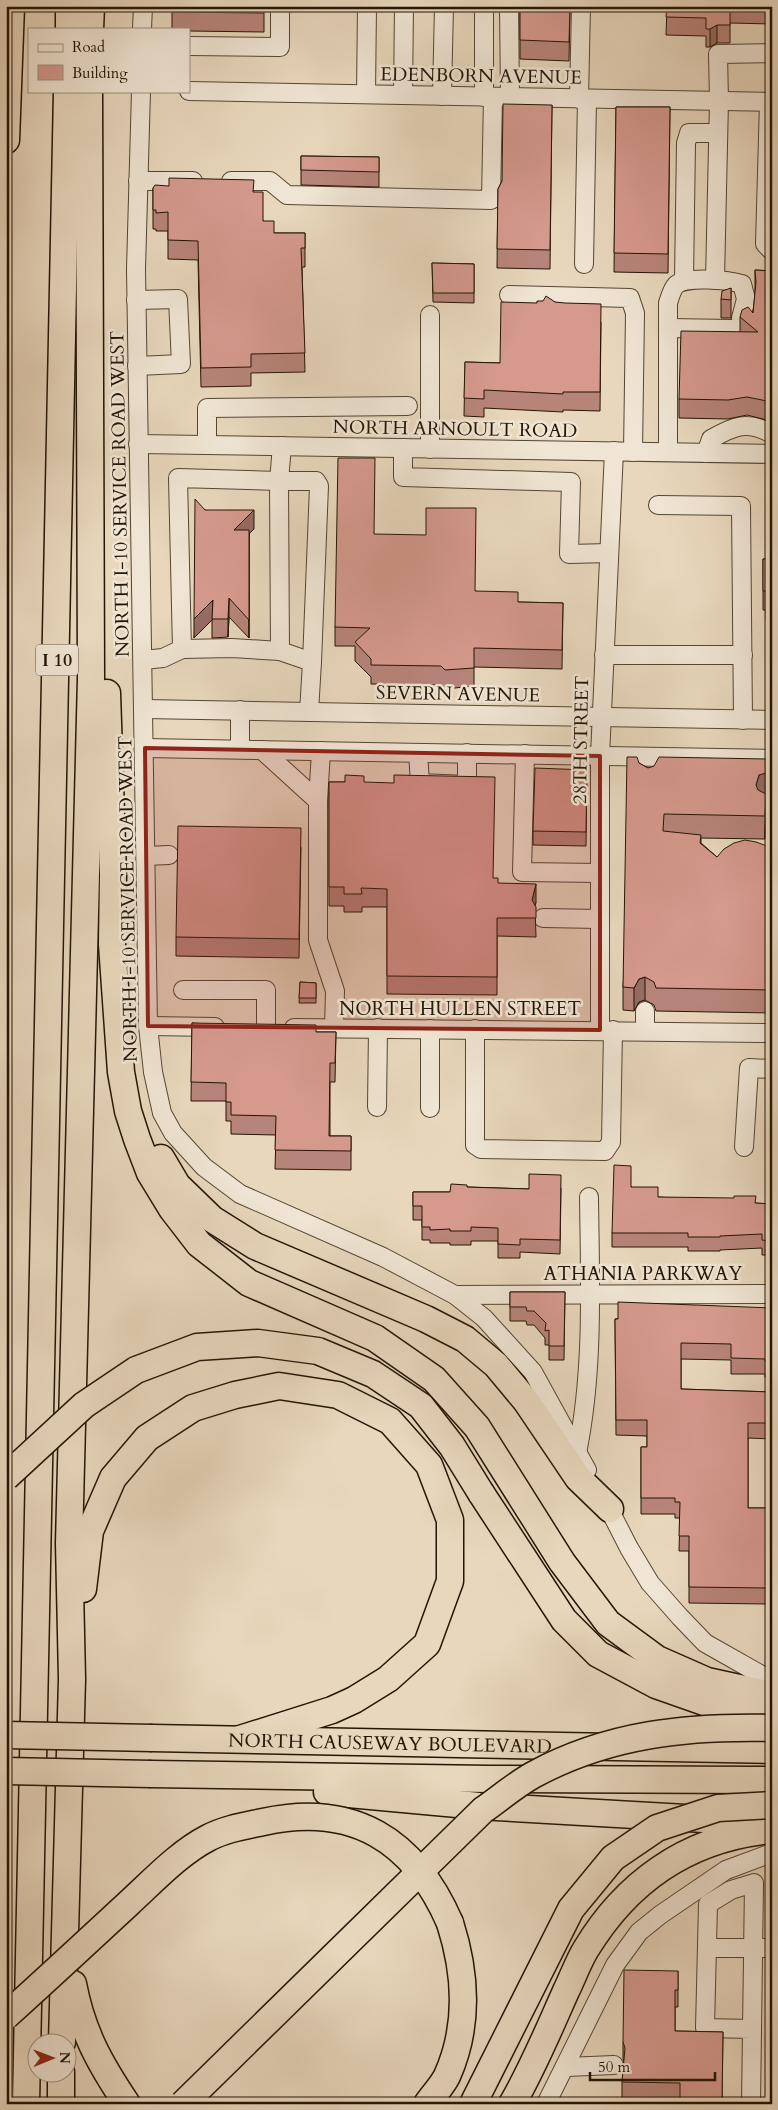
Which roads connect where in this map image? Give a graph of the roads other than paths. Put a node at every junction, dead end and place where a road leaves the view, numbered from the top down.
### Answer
1 (11, 6) edge
2 (69, 6) edge
3 (91, 6) edge
4 (96, 6) edge
5 (143, 6) edge
6 (280, 6) edge
7 (367, 6) edge
8 (404, 6) edge
9 (444, 6) edge
10 (509, 6) edge
11 (581, 6) edge
12 (484, 7) edge
13 (69, 28) edge
14 (90, 28) edge
15 (97, 28) edge
16 (142, 28) edge
17 (190, 46) edge
18 (772, 53) edge
19 (190, 91) edge
20 (67, 92) edge
21 (89, 92) edge
22 (98, 92) edge
23 (140, 92) edge
24 (366, 94) junction
25 (403, 95) junction
26 (442, 96) junction
27 (495, 97) junction
28 (583, 99) junction
29 (719, 101) junction
30 (770, 102) edge
31 (718, 133) junction
32 (6, 140) edge
33 (138, 181) junction
34 (772, 251) edge
35 (584, 264) dead end
36 (684, 280) junction
37 (715, 280) junction
38 (509, 295) dead end
39 (136, 300) junction
40 (430, 315) dead end
41 (668, 328) junction
42 (137, 366) junction
43 (408, 406) dead end
44 (772, 434) edge
45 (138, 444) junction
46 (207, 445) junction
47 (282, 446) junction
48 (403, 448) junction
49 (430, 449) junction
50 (614, 452) junction
51 (633, 452) junction
52 (668, 452) junction
53 (706, 453) junction
54 (772, 454) edge
55 (279, 481) junction
56 (658, 505) dead end
57 (609, 553) junction
58 (182, 649) junction
59 (280, 651) junction
60 (604, 655) junction
61 (742, 655) junction
62 (143, 660) junction
63 (312, 662) junction
64 (144, 709) junction
65 (240, 710) junction
66 (309, 712) junction
67 (601, 717) junction
68 (743, 720) junction
69 (772, 720) edge
70 (145, 748) junction
71 (240, 749) junction
72 (262, 750) junction
73 (322, 751) junction
74 (418, 753) junction
75 (467, 754) junction
76 (525, 754) junction
77 (600, 756) junction
78 (772, 759) edge
79 (318, 801) junction
80 (169, 855) dead end
81 (146, 856) junction
82 (600, 873) junction
83 (544, 918) dead end
84 (600, 918) junction
85 (183, 990) dead end
86 (645, 1011) dead end
87 (148, 1026) junction
88 (266, 1028) junction
89 (334, 1028) junction
90 (378, 1028) junction
91 (430, 1028) junction
92 (475, 1029) junction
93 (607, 1030) junction
94 (645, 1030) junction
95 (772, 1032) edge
96 (772, 1069) edge
97 (377, 1107) dead end
98 (430, 1108) dead end
99 (128, 1110) junction
100 (744, 1147) dead end
101 (589, 1197) dead end
102 (590, 1294) junction
103 (772, 1294) edge
104 (455, 1295) junction
105 (577, 1453) junction
106 (6, 1477) edge
107 (610, 1509) junction
108 (72, 1679) junction
109 (772, 1681) edge
110 (772, 1694) edge
111 (772, 1705) edge
112 (772, 1728) edge
113 (6, 1735) edge
114 (240, 1739) junction
115 (772, 1750) edge
116 (6, 1771) edge
117 (240, 1775) junction
118 (772, 1780) edge
119 (772, 1805) edge
120 (772, 1823) edge
121 (772, 1830) edge
122 (772, 1853) edge
123 (707, 1948) junction
124 (754, 1948) junction
125 (772, 1948) edge
126 (64, 1958) junction
127 (6, 2016) edge
128 (752, 2029) junction
129 (62, 2032) edge
130 (614, 2065) dead end
131 (566, 2067) junction
132 (61, 2082) edge
133 (26, 2104) edge
134 (61, 2104) edge
135 (127, 2104) edge
136 (183, 2104) edge
137 (427, 2104) edge
138 (473, 2104) edge
139 (512, 2104) edge
140 (546, 2104) edge
141 (751, 2104) edge

1 - 32 highway
2 - 13 highway
3 - 14 highway
4 - 15 highway
5 - 16 street
6 - 17 street
7 - 24 street
8 - 25 street
9 - 26 street
10 - 27 street
11 - 28 street
12 - 27 street
18 - 29 street
19 - 24 street, EDENBORN AVENUE
20 - 133 highway, I 10
21 - 108 highway
22 - 99 highway
23 - 33 street, NORTH I-10 SERVICE ROAD WEST
24 - 25 street, EDENBORN AVENUE
25 - 26 street, EDENBORN AVENUE
26 - 27 street, EDENBORN AVENUE
27 - 28 street, EDENBORN AVENUE
27 - 33 street
28 - 29 street, EDENBORN AVENUE
28 - 35 street
29 - 30 street, EDENBORN AVENUE
29 - 31 street
30 - 34 street
31 - 36 street
31 - 37 street
33 - 39 street, NORTH I-10 SERVICE ROAD WEST
36 - 37 street
36 - 41 street
37 - 41 street
38 - 51 street
39 - 42 street, NORTH I-10 SERVICE ROAD WEST
39 - 42 street
40 - 49 street
41 - 52 street
42 - 45 street, NORTH I-10 SERVICE ROAD WEST
43 - 46 street
44 - 53 street
45 - 46 street, NORTH ARNOULT ROAD
45 - 62 street, NORTH I-10 SERVICE ROAD WEST
46 - 47 street, NORTH ARNOULT ROAD
47 - 48 street, NORTH ARNOULT ROAD
47 - 55 street
48 - 49 street, NORTH ARNOULT ROAD
48 - 57 street
49 - 50 street, NORTH ARNOULT ROAD
50 - 51 street, NORTH ARNOULT ROAD
50 - 57 street, 28TH STREET
51 - 52 street, NORTH ARNOULT ROAD
52 - 53 street, NORTH ARNOULT ROAD
53 - 54 street, NORTH ARNOULT ROAD
55 - 58 street
55 - 59 street
55 - 63 street
56 - 61 street
57 - 60 street, 28TH STREET
58 - 59 street
58 - 62 street
59 - 63 street
60 - 61 street
60 - 67 street, 28TH STREET
61 - 68 street
62 - 64 street, NORTH I-10 SERVICE ROAD WEST
63 - 66 street
64 - 65 street, SEVERN AVENUE
64 - 70 street, NORTH I-10 SERVICE ROAD WEST
65 - 66 street, SEVERN AVENUE
65 - 71 street
66 - 67 street, SEVERN AVENUE
67 - 68 street, SEVERN AVENUE
67 - 77 street, 28TH STREET
68 - 69 street, SEVERN AVENUE
70 - 71 street
70 - 81 street, NORTH I-10 SERVICE ROAD WEST
71 - 72 street
72 - 73 street
72 - 79 street
73 - 74 street
73 - 79 street
74 - 75 street
74 - 75 street
75 - 76 street
76 - 77 street
76 - 82 street
77 - 78 street
77 - 82 street, 28TH STREET
79 - 89 street
80 - 81 street
81 - 87 street, NORTH I-10 SERVICE ROAD WEST
82 - 84 street, 28TH STREET
83 - 84 street
84 - 93 street, 28TH STREET
85 - 88 street
86 - 94 street
87 - 88 street, NORTH HULLEN STREET
87 - 104 street, NORTH I-10 SERVICE ROAD WEST
88 - 89 street, NORTH HULLEN STREET
89 - 90 street, NORTH HULLEN STREET
90 - 91 street, NORTH HULLEN STREET
90 - 97 street
91 - 92 street, NORTH HULLEN STREET
91 - 98 street
92 - 93 street, NORTH HULLEN STREET
92 - 93 street, 28TH STREET
93 - 94 street, NORTH HULLEN STREET
94 - 95 street, NORTH HULLEN STREET
96 - 100 street
99 - 107 highway
99 - 110 highway
101 - 102 street
102 - 103 street, ATHANIA PARKWAY
102 - 104 street, ATHANIA PARKWAY
102 - 105 street
104 - 105 street, NORTH I-10 SERVICE ROAD WEST
105 - 107 street, NORTH I-10 SERVICE ROAD WEST
106 - 111 highway, bridge
107 - 109 street, NORTH I-10 SERVICE ROAD WEST
108 - 114 highway
108 - 126 highway
112 - 136 highway, bridge
113 - 114 highway, NORTH CAUSEWAY BOULEVARD, bridge
114 - 115 highway, NORTH CAUSEWAY BOULEVARD
116 - 117 highway, NORTH CAUSEWAY BOULEVARD, bridge
117 - 118 highway, NORTH CAUSEWAY BOULEVARD
117 - 120 highway
119 - 138 highway, bridge
121 - 139 highway
122 - 131 street
123 - 124 street
123 - 124 street
123 - 128 street
124 - 125 street
124 - 128 street
126 - 129 highway
126 - 135 highway
127 - 137 highway, bridge
128 - 141 street
130 - 131 street
131 - 140 street
132 - 134 highway

